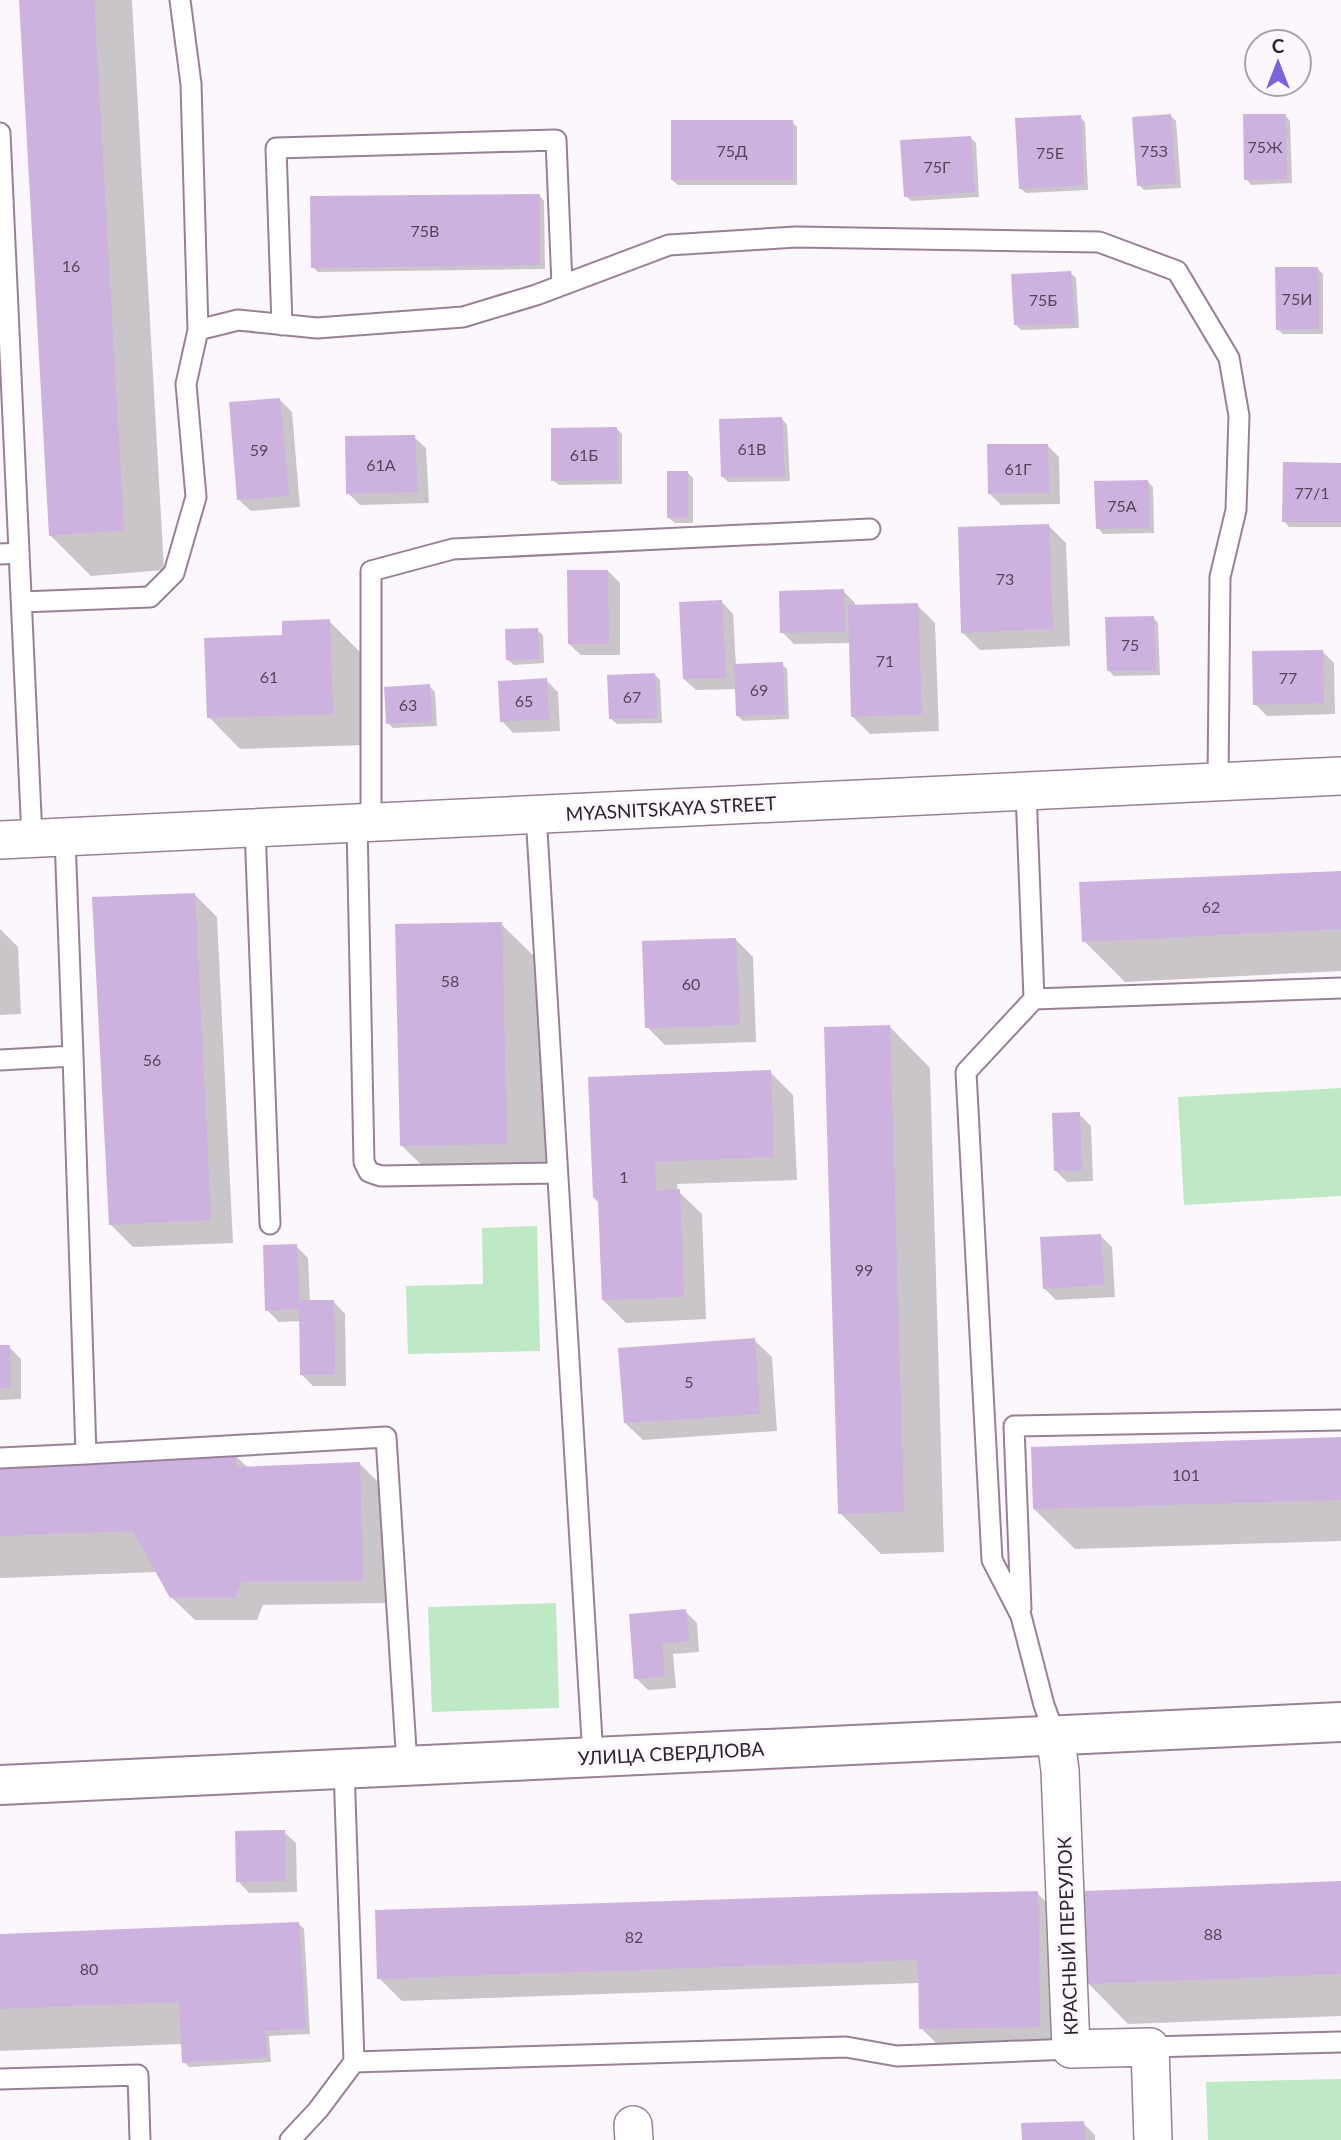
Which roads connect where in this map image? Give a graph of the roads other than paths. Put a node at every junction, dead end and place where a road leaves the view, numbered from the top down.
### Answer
1 (180, 0) edge
2 (0, 133) edge
3 (562, 285) junction
4 (282, 325) junction
5 (198, 330) junction
6 (870, 529) dead end
7 (10, 553) edge
8 (22, 603) junction
9 (1341, 776) edge
10 (1218, 782) junction
11 (1026, 790) junction
12 (536, 814) junction
13 (364, 822) junction
14 (255, 828) junction
15 (32, 838) edge
16 (1341, 988) edge
17 (1034, 999) junction
18 (74, 1056) junction
19 (0, 1060) edge
20 (557, 1173) junction
21 (270, 1224) dead end
22 (1341, 1420) edge
23 (86, 1454) junction
24 (0, 1458) edge
25 (1021, 1616) junction
26 (1341, 1722) edge
27 (1055, 1735) junction
28 (593, 1757) junction
29 (407, 1765) junction
30 (344, 1768) junction
31 (0, 1785) edge
32 (1341, 2042) edge
33 (1150, 2047) junction
34 (1071, 2049) junction
35 (354, 2062) junction
36 (0, 2079) edge
37 (140, 2140) edge
38 (290, 2140) edge
39 (1153, 2140) edge

1 - 5 lane
2 - 7 lane
3 - 4 lane
3 - 4 lane
3 - 10 lane
4 - 5 lane
5 - 8 lane
6 - 13 lane
7 - 8 lane
8 - 15 lane
9 - 10 street, MYASNITSKAYA STREET
10 - 11 street, MYASNITSKAYA STREET
11 - 12 street, MYASNITSKAYA STREET
11 - 17 lane
12 - 13 street, MYASNITSKAYA STREET
12 - 20 lane
13 - 14 street, MYASNITSKAYA STREET
13 - 20 lane
14 - 15 street, MYASNITSKAYA STREET
14 - 21 lane
15 - 18 lane
16 - 17 lane
17 - 25 lane
18 - 19 lane
18 - 23 lane
20 - 28 lane
22 - 25 lane
23 - 24 lane
23 - 29 lane
25 - 27 lane
26 - 27 street, УЛИЦА СВЕРДЛОВА
27 - 28 street, УЛИЦА СВЕРДЛОВА
27 - 34 street, КРАСНЫЙ ПЕРЕУЛОК
28 - 29 street, УЛИЦА СВЕРДЛОВА
29 - 30 street, УЛИЦА СВЕРДЛОВА
30 - 31 street, УЛИЦА СВЕРДЛОВА
30 - 35 lane
32 - 33 lane
33 - 34 street, КРАСНЫЙ ПЕРЕУЛОК
33 - 39 street
34 - 35 lane
35 - 38 lane
36 - 37 lane

